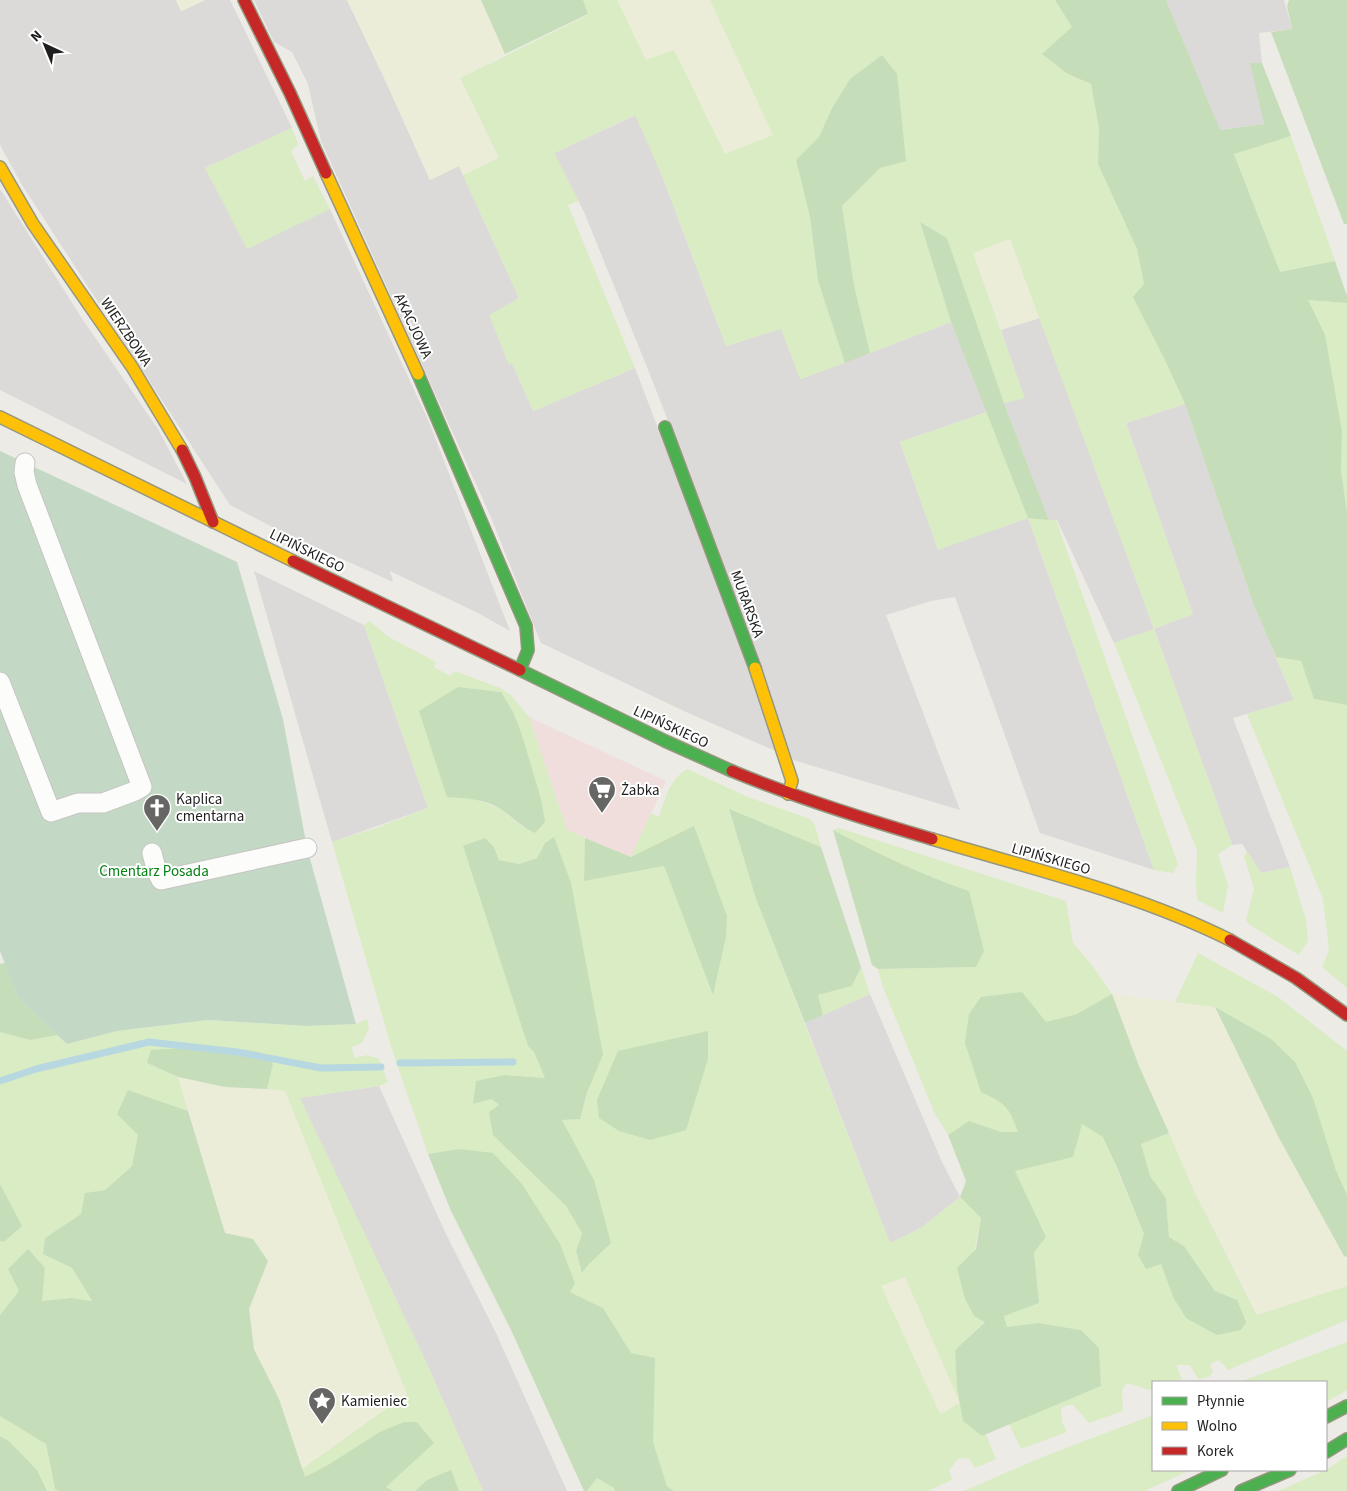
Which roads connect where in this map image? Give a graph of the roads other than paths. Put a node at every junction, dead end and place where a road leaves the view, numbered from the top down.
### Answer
1 (244, 0) edge
2 (0, 167) edge
3 (0, 417) edge
4 (666, 427) dead end
5 (25, 463) dead end
6 (213, 522) junction
7 (520, 670) junction
8 (0, 682) edge
9 (788, 794) junction
10 (307, 848) dead end
11 (152, 853) dead end
12 (1347, 1014) edge
13 (1347, 1406) edge
14 (1327, 1416) edge
15 (1347, 1439) edge
16 (1327, 1451) edge
17 (1220, 1471) edge
18 (1288, 1471) edge
19 (1178, 1491) edge
20 (1241, 1491) edge

1 - 7 main road, AKACJOWA
2 - 6 main road, WIERZBOWA
3 - 6 main road, LIPIŃSKIEGO
4 - 9 main road, MURARSKA
5 - 8 street
6 - 7 main road, LIPIŃSKIEGO
7 - 9 main road, LIPIŃSKIEGO
9 - 12 main road, LIPIŃSKIEGO
10 - 11 street
13 - 14 main road
15 - 16 main road
17 - 19 main road
18 - 20 main road

